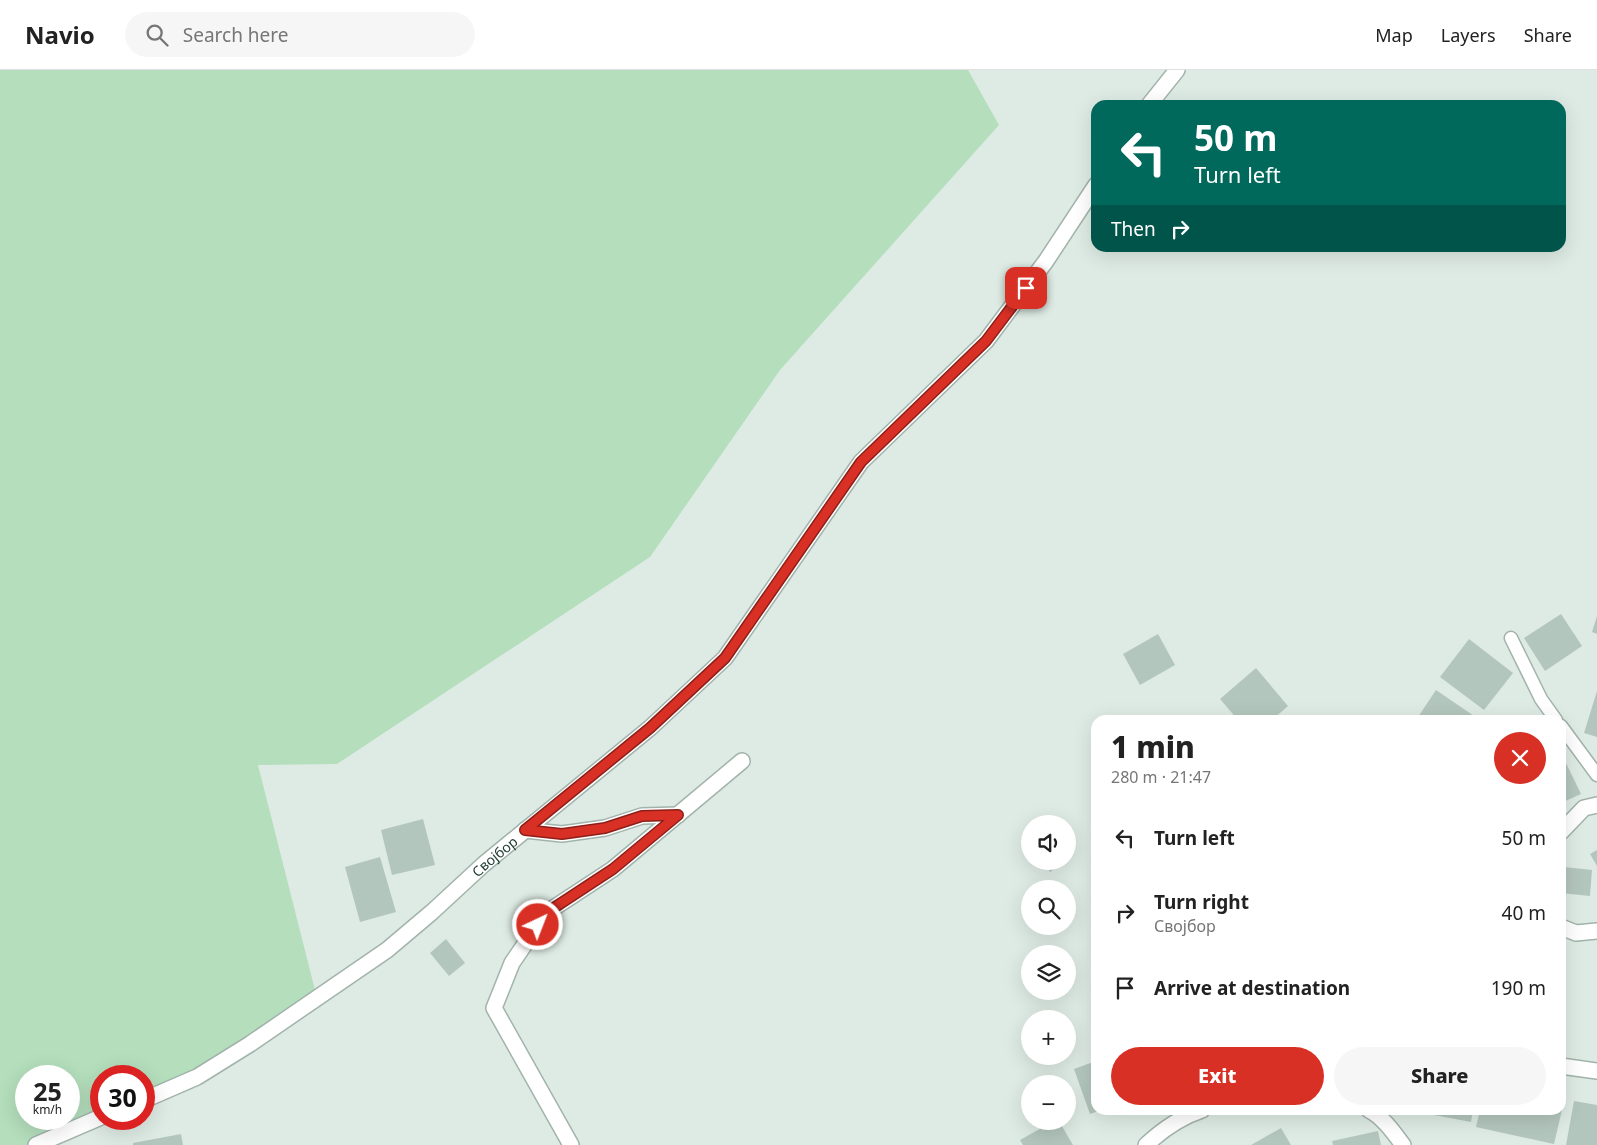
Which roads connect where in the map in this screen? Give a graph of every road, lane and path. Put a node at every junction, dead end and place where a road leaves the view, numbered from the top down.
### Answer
1 (1177, 70) edge
2 (1153, 100) edge
3 (1091, 193) edge
4 (1511, 638) dead end
5 (1552, 715) edge
6 (1566, 733) edge
7 (742, 761) dead end
8 (1597, 775) edge
9 (1597, 805) edge
10 (678, 815) junction
11 (1566, 827) edge
12 (525, 830) junction
13 (1566, 929) edge
14 (1597, 931) edge
15 (1566, 1067) edge
16 (1597, 1071) edge
17 (155, 1095) edge
18 (1192, 1115) edge
19 (1377, 1115) edge
20 (90, 1123) edge
21 (36, 1145) edge
22 (572, 1145) edge
23 (1146, 1145) edge
24 (1403, 1145) edge

1 - 2 street
3 - 12 street, Својбор
4 - 5 lane
6 - 8 lane
7 - 10 street
9 - 11 street
10 - 12 street
10 - 22 street
12 - 17 street, Својбор
13 - 14 street
15 - 16 street
18 - 23 street
19 - 24 street
20 - 21 street

